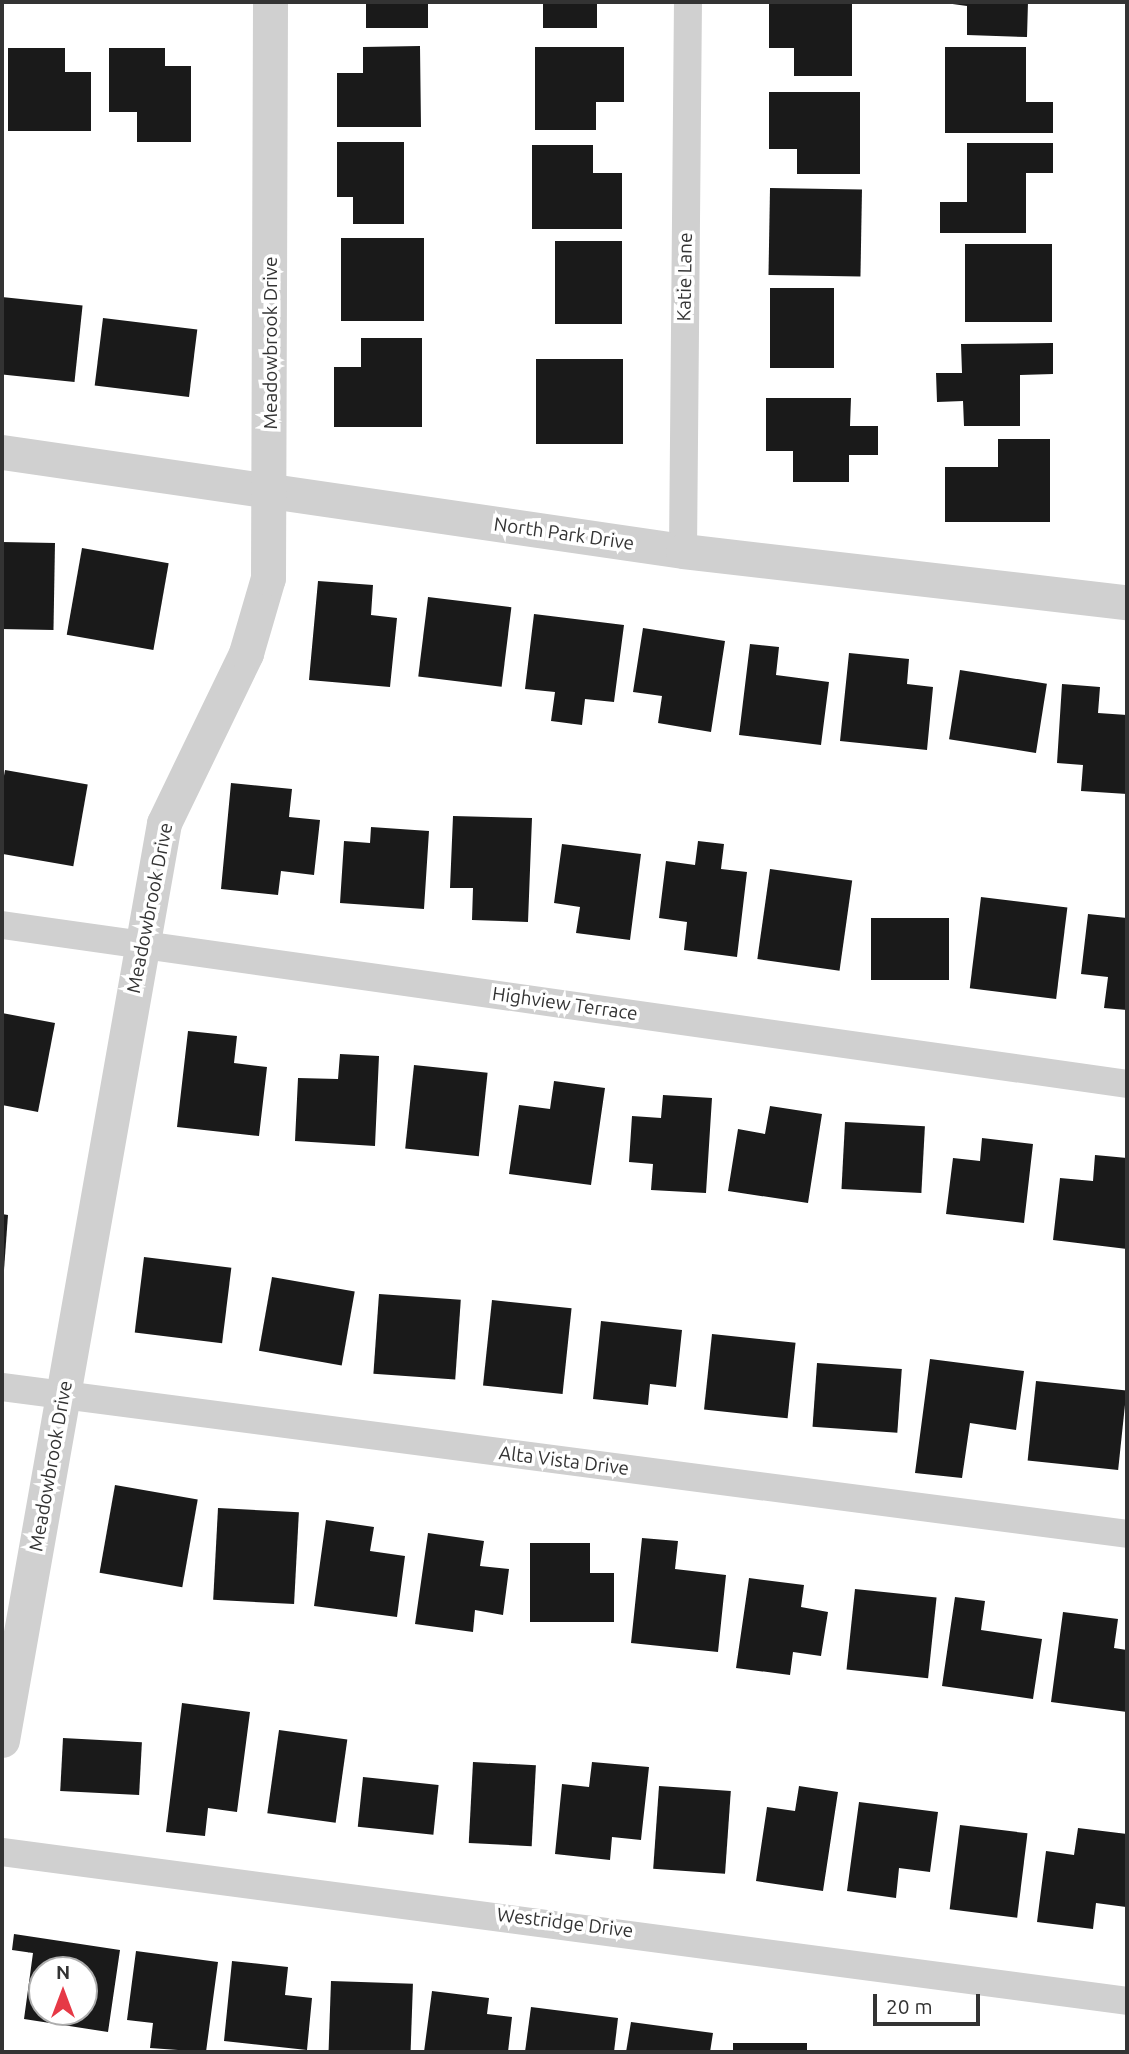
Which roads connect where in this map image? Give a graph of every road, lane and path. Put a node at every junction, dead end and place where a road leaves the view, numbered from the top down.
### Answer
1 (270, 2) edge
2 (688, 2) edge
3 (2, 452) edge
4 (271, 490) junction
5 (683, 551) junction
6 (1127, 602) edge
7 (2, 925) edge
8 (142, 944) junction
9 (1127, 1084) edge
10 (2, 1387) edge
11 (63, 1396) junction
12 (1127, 1534) edge
13 (2, 1740) edge
14 (2, 1852) edge
15 (1127, 2001) edge

1 - 4 street, Meadowbrook Drive
2 - 5 street, Katie Lane
3 - 4 street, North Park Drive
4 - 5 street, North Park Drive
4 - 8 street, Meadowbrook Drive
5 - 6 street, North Park Drive
7 - 8 street, Highview Terrace
8 - 9 street, Highview Terrace
8 - 11 street, Meadowbrook Drive
10 - 11 street, Alta Vista Drive
11 - 12 street, Alta Vista Drive
11 - 13 street, Meadowbrook Drive
14 - 15 street, Westridge Drive

